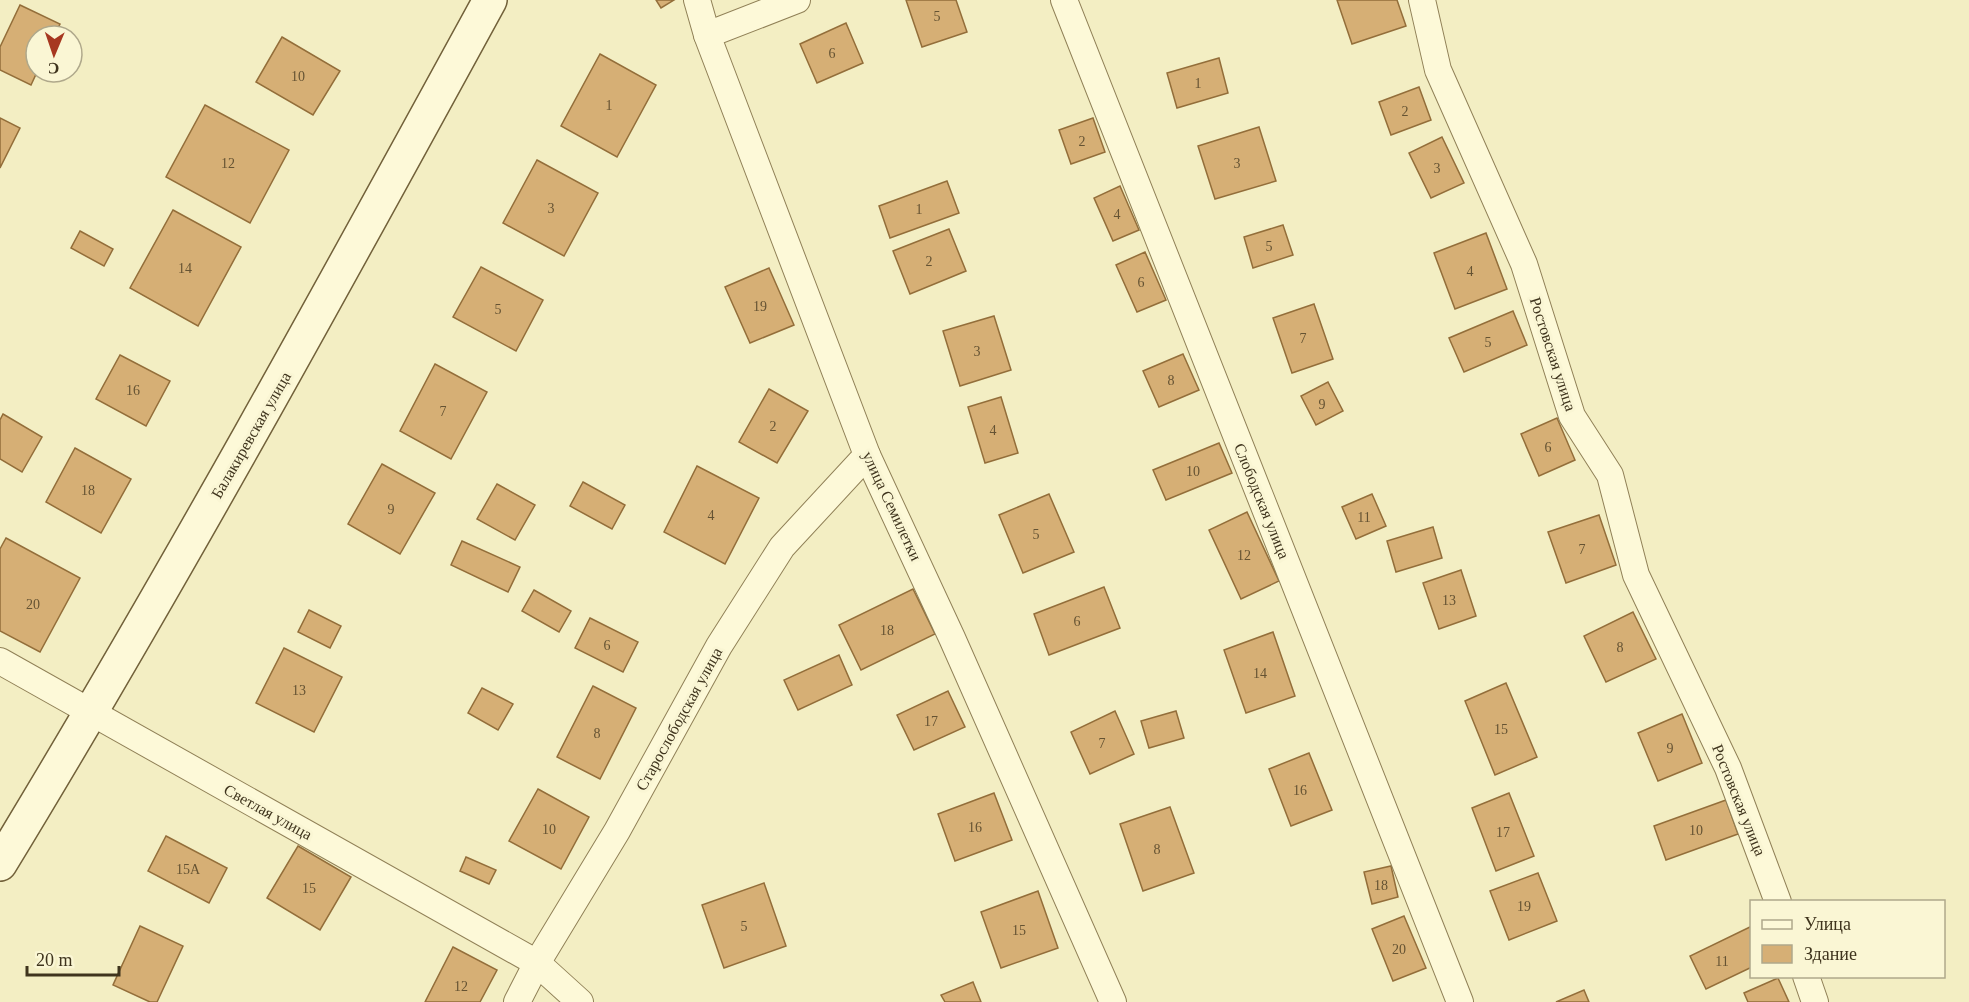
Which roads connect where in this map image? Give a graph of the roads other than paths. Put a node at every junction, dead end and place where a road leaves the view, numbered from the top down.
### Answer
1 (490, 0) edge
2 (697, 0) edge
3 (796, 0) edge
4 (1064, 0) edge
5 (1422, 0) edge
6 (707, 35) junction
7 (867, 455) junction
8 (0, 661) edge
9 (91, 714) junction
10 (0, 864) edge
11 (1777, 900) edge
12 (537, 963) junction
13 (1807, 978) edge
14 (517, 1002) edge
15 (580, 1002) edge
16 (1113, 1002) edge
17 (1460, 1002) edge
18 (1815, 1002) edge

1 - 9 street, Балакиревская улица
2 - 6 street, улица Семилетки
3 - 6 street
4 - 17 street, Слободская улица
5 - 11 street, Ростовская улица
6 - 7 street, улица Семилетки
7 - 12 street, Старослободская улица
7 - 16 street, улица Семилетки
8 - 9 street, Светлая улица
9 - 10 street, Балакиревская улица
9 - 12 street, Светлая улица
12 - 14 street, Старослободская улица
12 - 15 street, Светлая улица
13 - 18 street

